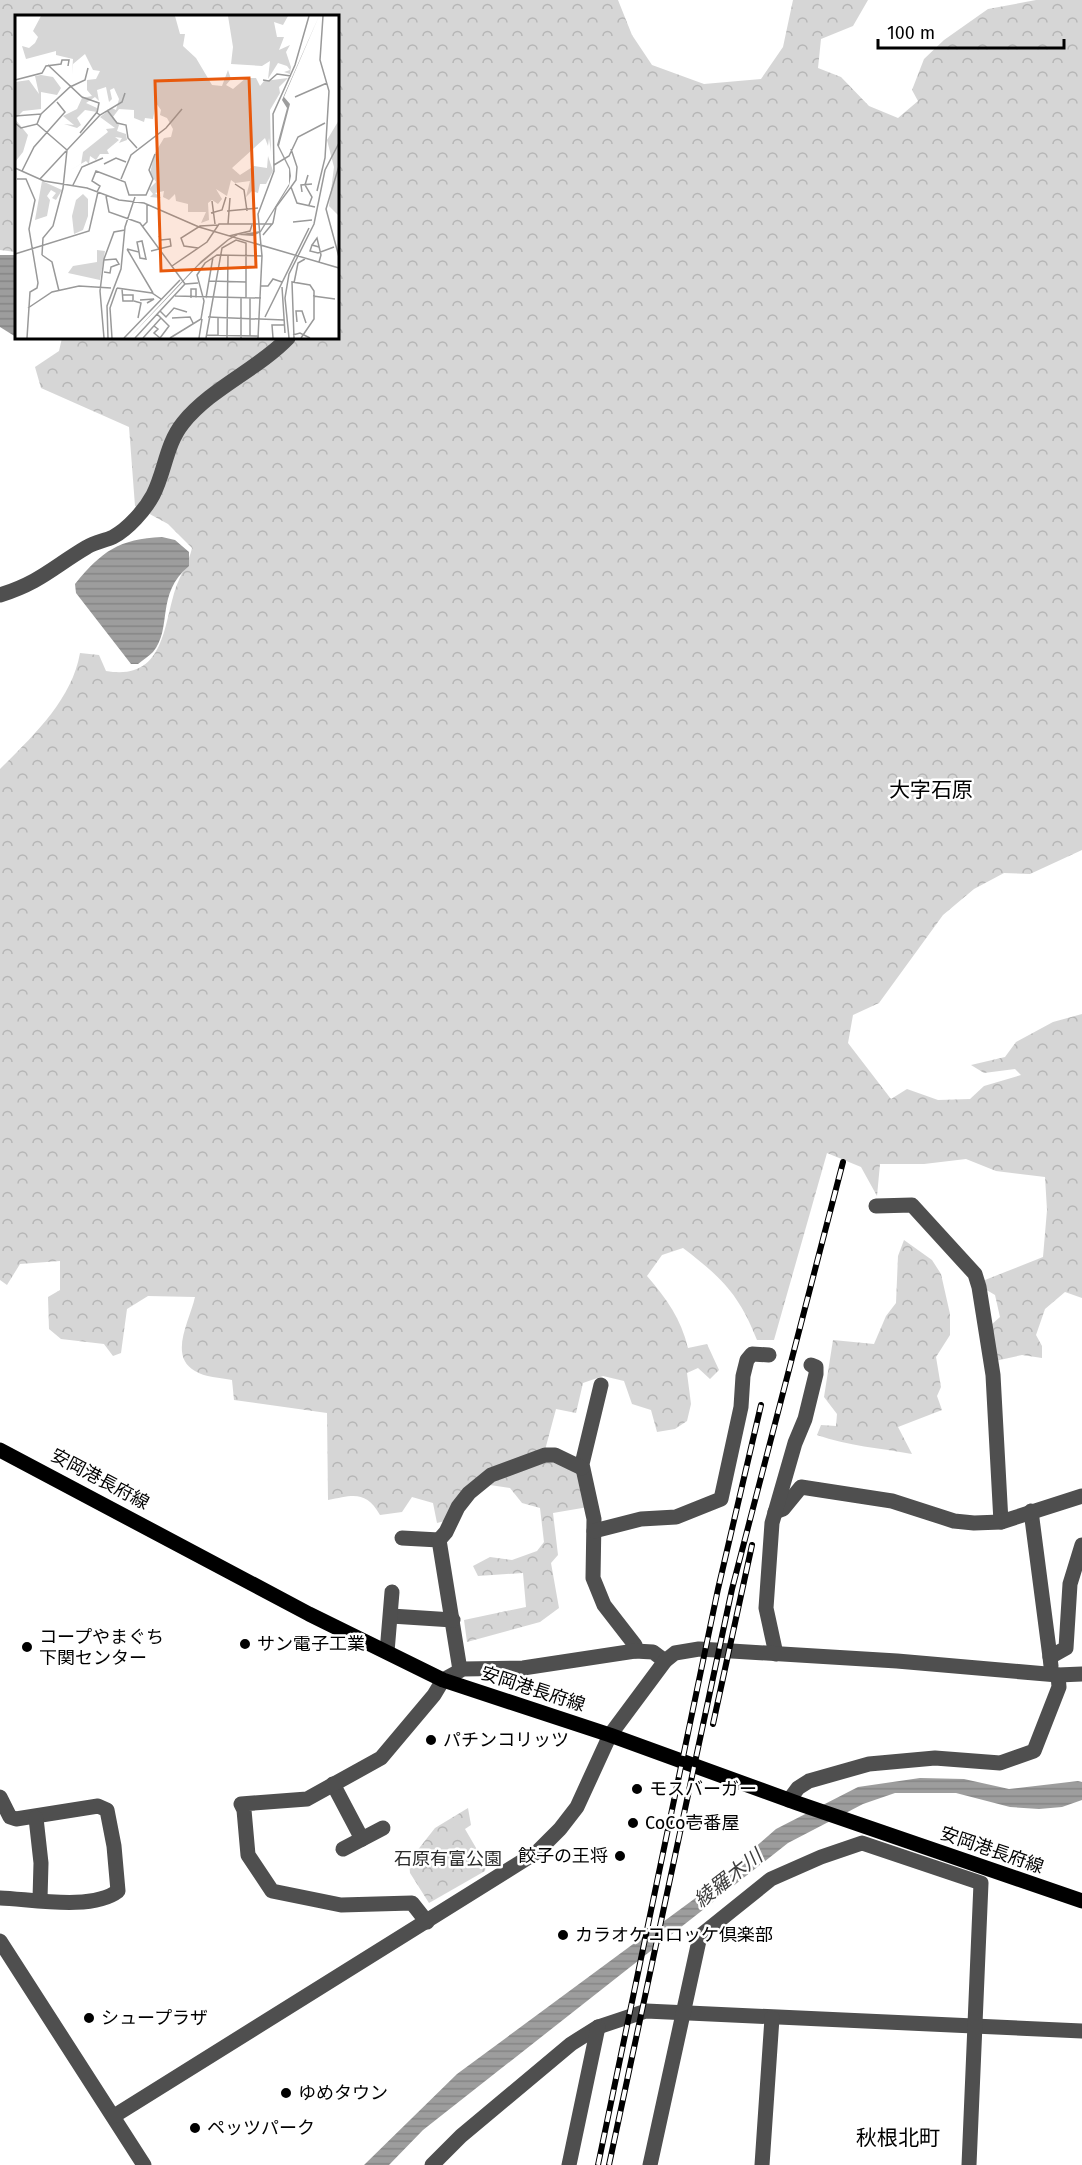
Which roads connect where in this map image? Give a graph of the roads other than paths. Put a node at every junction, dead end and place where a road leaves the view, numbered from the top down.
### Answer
1 (287, 339) edge
2 (0, 595) edge
3 (876, 1206) dead end
4 (769, 1355) dead end
5 (811, 1365) dead end
6 (601, 1385) dead end
7 (0, 1450) edge
8 (582, 1468) junction
9 (1082, 1496) edge
10 (1031, 1511) junction
11 (775, 1512) junction
12 (1001, 1522) junction
13 (594, 1531) junction
14 (402, 1538) dead end
15 (439, 1540) junction
16 (1082, 1545) edge
17 (392, 1592) dead end
18 (391, 1616) junction
19 (453, 1620) junction
20 (635, 1651) junction
21 (387, 1653) junction
22 (776, 1654) junction
23 (1050, 1657) junction
24 (665, 1661) junction
25 (460, 1670) junction
26 (1082, 1674) edge
27 (1055, 1675) junction
28 (443, 1680) junction
29 (610, 1735) junction
30 (333, 1784) junction
31 (0, 1797) edge
32 (793, 1802) junction
33 (36, 1818) junction
34 (383, 1828) dead end
35 (362, 1839) junction
36 (343, 1849) dead end
37 (0, 1898) edge
38 (40, 1899) junction
39 (1082, 1901) edge
40 (428, 1922) junction
41 (0, 1941) edge
42 (682, 2013) junction
43 (772, 2018) junction
44 (976, 2026) junction
45 (598, 2027) junction
46 (1082, 2031) edge
47 (114, 2116) junction
48 (144, 2165) edge
49 (432, 2165) edge
50 (569, 2165) edge
51 (650, 2165) edge
52 (762, 2165) edge
53 (969, 2165) edge

1 - 2 street
3 - 12 street
4 - 13 street
5 - 11 street
6 - 8 street
7 - 21 main road, 安岡港長府線
8 - 13 street
8 - 15 street
9 - 10 street
10 - 12 street
10 - 23 street
11 - 12 street
11 - 22 street
13 - 20 street
14 - 15 street
15 - 19 street
16 - 23 street
17 - 18 street
18 - 19 street
18 - 21 street
19 - 25 street
20 - 24 street
20 - 25 street
21 - 28 main road, 安岡港長府線
22 - 24 street
22 - 27 street
23 - 27 street
24 - 29 street
25 - 28 street
26 - 27 street
27 - 32 street
28 - 29 main road, 安岡港長府線
28 - 30 street
29 - 32 main road, 安岡港長府線
29 - 40 street
30 - 35 street
30 - 40 street
31 - 33 street
32 - 39 main road, 安岡港長府線
33 - 38 street
33 - 38 street
34 - 35 street
35 - 36 street
37 - 38 street
40 - 47 street
41 - 47 street
42 - 43 street
42 - 44 street
42 - 45 street
42 - 51 street
43 - 44 street
43 - 52 street
44 - 46 street
44 - 53 street
45 - 49 street
45 - 50 street
47 - 48 street

